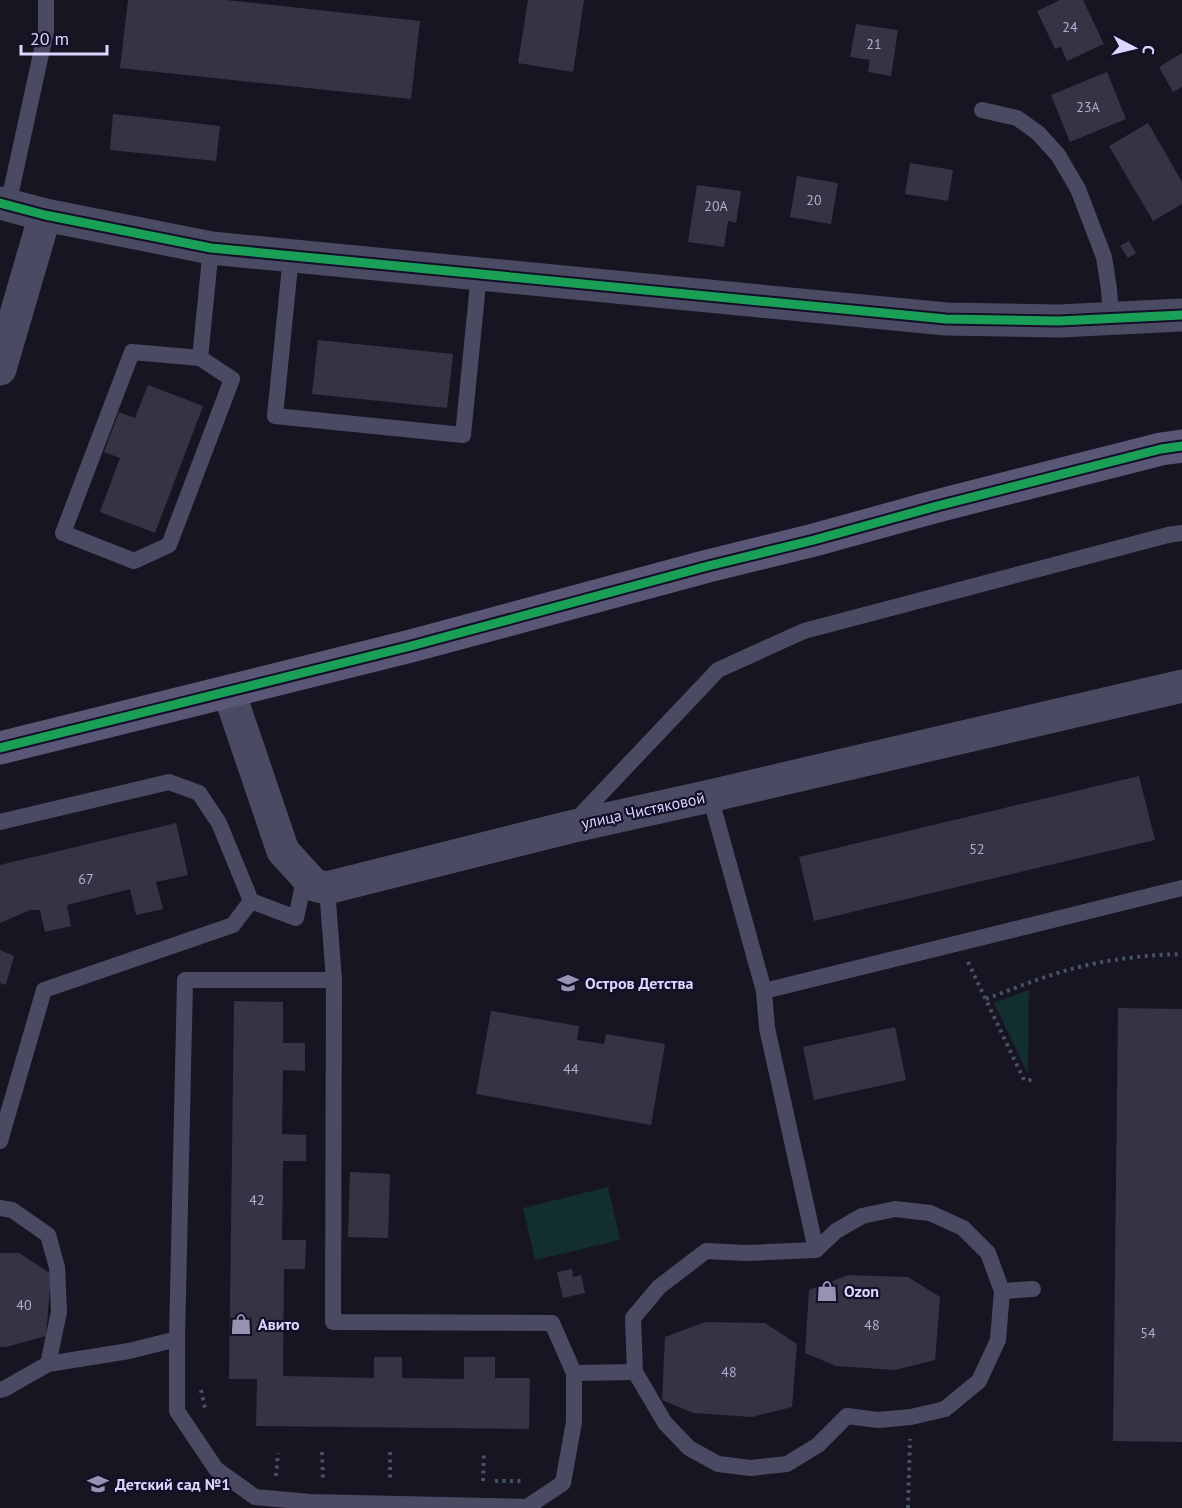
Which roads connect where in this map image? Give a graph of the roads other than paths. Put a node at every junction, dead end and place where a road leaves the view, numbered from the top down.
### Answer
1 (45, 0) edge
2 (982, 110) dead end
3 (4, 204) edge
4 (45, 215) junction
5 (211, 248) junction
6 (291, 256) junction
7 (480, 274) junction
8 (1182, 290) edge
9 (1182, 315) edge
10 (1125, 318) junction
11 (200, 358) junction
12 (0, 369) edge
13 (1182, 446) edge
14 (1182, 533) edge
15 (229, 692) junction
16 (1181, 692) edge
17 (0, 748) edge
18 (710, 796) junction
19 (0, 822) edge
20 (570, 827) junction
21 (316, 882) junction
22 (1182, 888) edge
23 (252, 901) junction
24 (334, 980) junction
25 (764, 991) junction
26 (0, 1141) edge
27 (0, 1209) edge
28 (816, 1250) junction
29 (1033, 1288) dead end
30 (1002, 1291) junction
31 (177, 1339) junction
32 (48, 1364) junction
33 (635, 1372) junction
34 (574, 1373) junction
35 (0, 1390) edge
36 (527, 1507) edge

1 - 3 lane
2 - 10 lane
3 - 4 street
4 - 5 street
4 - 12 street
5 - 6 street
5 - 11 lane
6 - 7 street
6 - 7 lane
7 - 10 street
8 - 10 street
9 - 10 street
11 - 11 lane
13 - 15 street
14 - 20 lane
15 - 17 street
15 - 21 street
16 - 18 street, улица Чистяковой
18 - 20 street, улица Чистяковой
18 - 25 lane
19 - 23 lane
20 - 21 street, улица Чистяковой
21 - 23 lane
21 - 24 lane
22 - 25 lane
23 - 26 lane
24 - 31 lane
24 - 34 lane
25 - 28 lane
27 - 32 lane
28 - 30 lane
28 - 33 lane
29 - 30 lane
30 - 33 lane
31 - 32 lane
31 - 36 lane
32 - 35 lane
33 - 34 lane
34 - 36 lane

